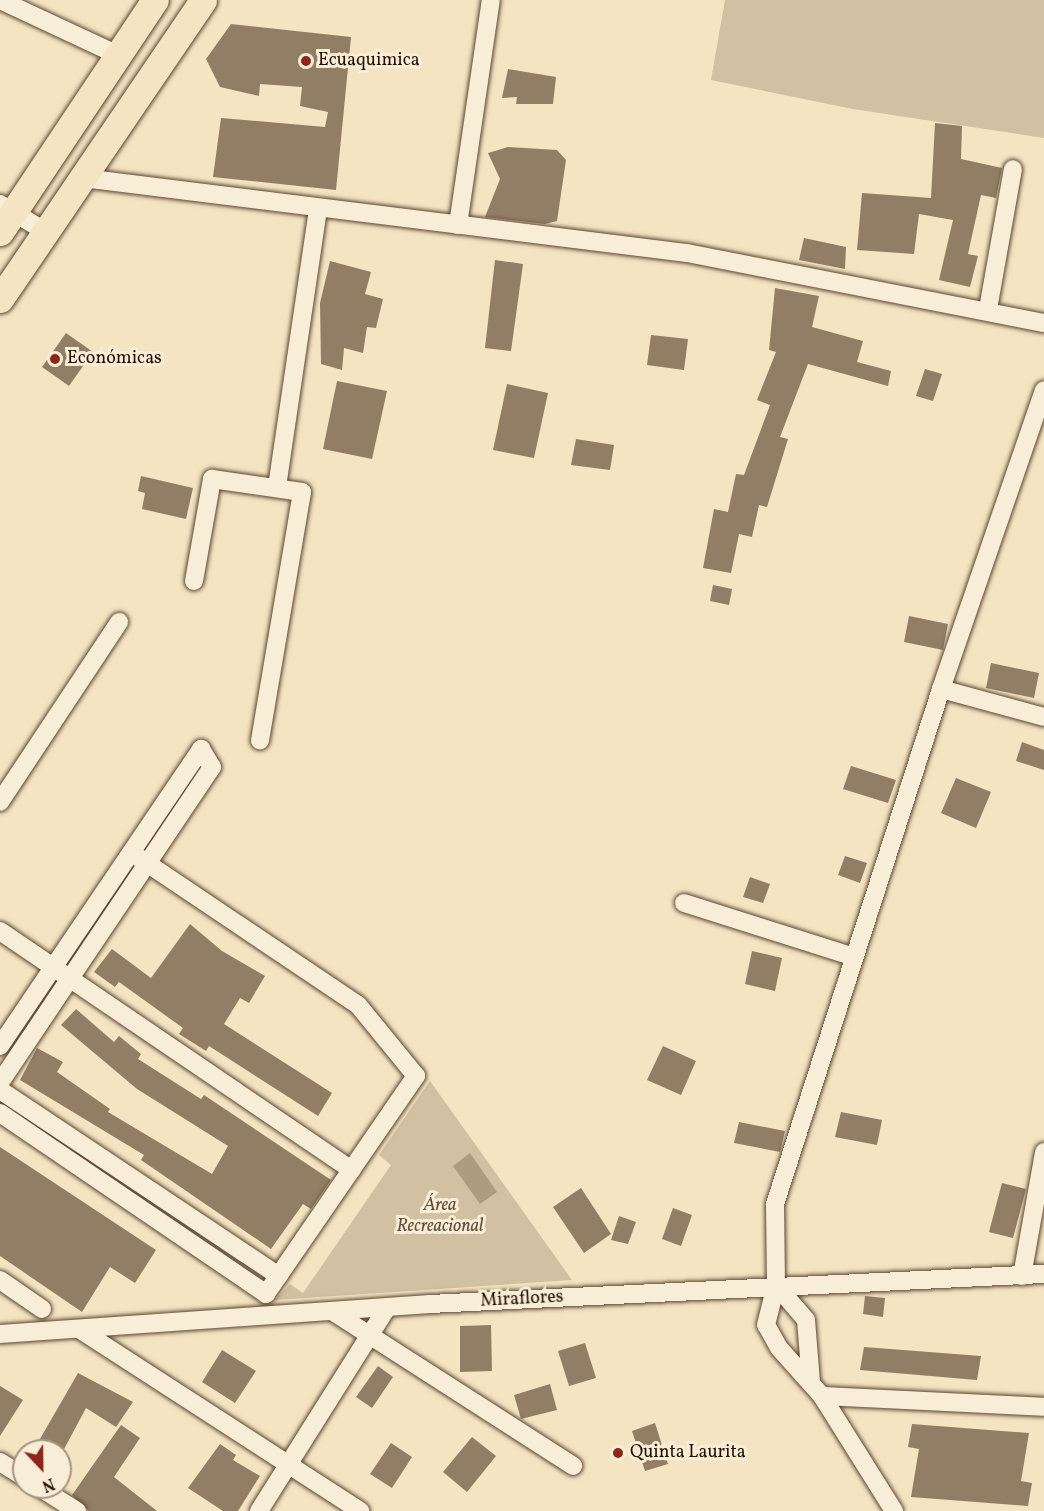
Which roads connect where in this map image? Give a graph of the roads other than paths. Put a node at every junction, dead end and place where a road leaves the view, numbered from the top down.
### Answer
1 (155, 0) edge
2 (203, 0) edge
3 (491, 0) edge
4 (2, 1) edge
5 (118, 55) junction
6 (1013, 169) dead end
7 (83, 178) junction
8 (318, 208) junction
9 (5, 215) edge
10 (458, 225) junction
11 (46, 232) junction
12 (0, 299) edge
13 (988, 309) junction
14 (1044, 323) edge
15 (1044, 390) edge
16 (277, 487) junction
17 (194, 581) dead end
18 (119, 622) dead end
19 (941, 689) junction
20 (1044, 717) edge
21 (260, 740) dead end
22 (0, 802) edge
23 (132, 853) junction
24 (148, 864) junction
25 (684, 903) dead end
26 (0, 931) edge
27 (854, 957) junction
28 (54, 968) junction
29 (71, 979) junction
30 (0, 1046) edge
31 (0, 1082) edge
32 (0, 1090) edge
33 (0, 1113) edge
34 (1044, 1152) edge
35 (352, 1170) junction
36 (1044, 1274) edge
37 (279, 1276) junction
38 (1022, 1276) junction
39 (0, 1280) edge
40 (776, 1285) junction
41 (387, 1308) junction
42 (42, 1310) dead end
43 (334, 1313) junction
44 (79, 1329) junction
45 (0, 1334) edge
46 (369, 1334) junction
47 (816, 1389) junction
48 (1044, 1407) edge
49 (288, 1465) junction
50 (573, 1466) dead end
51 (58, 1499) edge
52 (77, 1511) edge
53 (259, 1511) edge
54 (360, 1511) edge
55 (894, 1511) edge

1 - 5 main road
2 - 7 main road
3 - 10 street
4 - 5 street
5 - 9 main road
6 - 13 street
7 - 8 street
7 - 11 main road
8 - 10 street
8 - 16 street
9 - 11 street
10 - 13 street
11 - 12 main road
13 - 14 street
15 - 19 street
16 - 17 street
16 - 21 street
18 - 22 street
19 - 20 street
19 - 27 street
23 - 24 street
23 - 24 street
23 - 28 street
24 - 29 street
24 - 35 street
25 - 27 street
26 - 28 street
27 - 40 street
28 - 29 street
28 - 30 street
29 - 31 street
29 - 35 street
32 - 37 street
33 - 37 street
34 - 38 street
35 - 37 street
36 - 38 street, Miraflores
38 - 40 street, Miraflores
39 - 42 street
40 - 41 street, Miraflores
40 - 47 street
40 - 47 street
41 - 43 street, Miraflores
41 - 46 street
43 - 44 street, Miraflores
43 - 46 street
44 - 45 street, Miraflores
44 - 49 street
46 - 49 street
46 - 50 street
47 - 48 street
47 - 55 street
49 - 53 street
49 - 54 street
51 - 52 street

